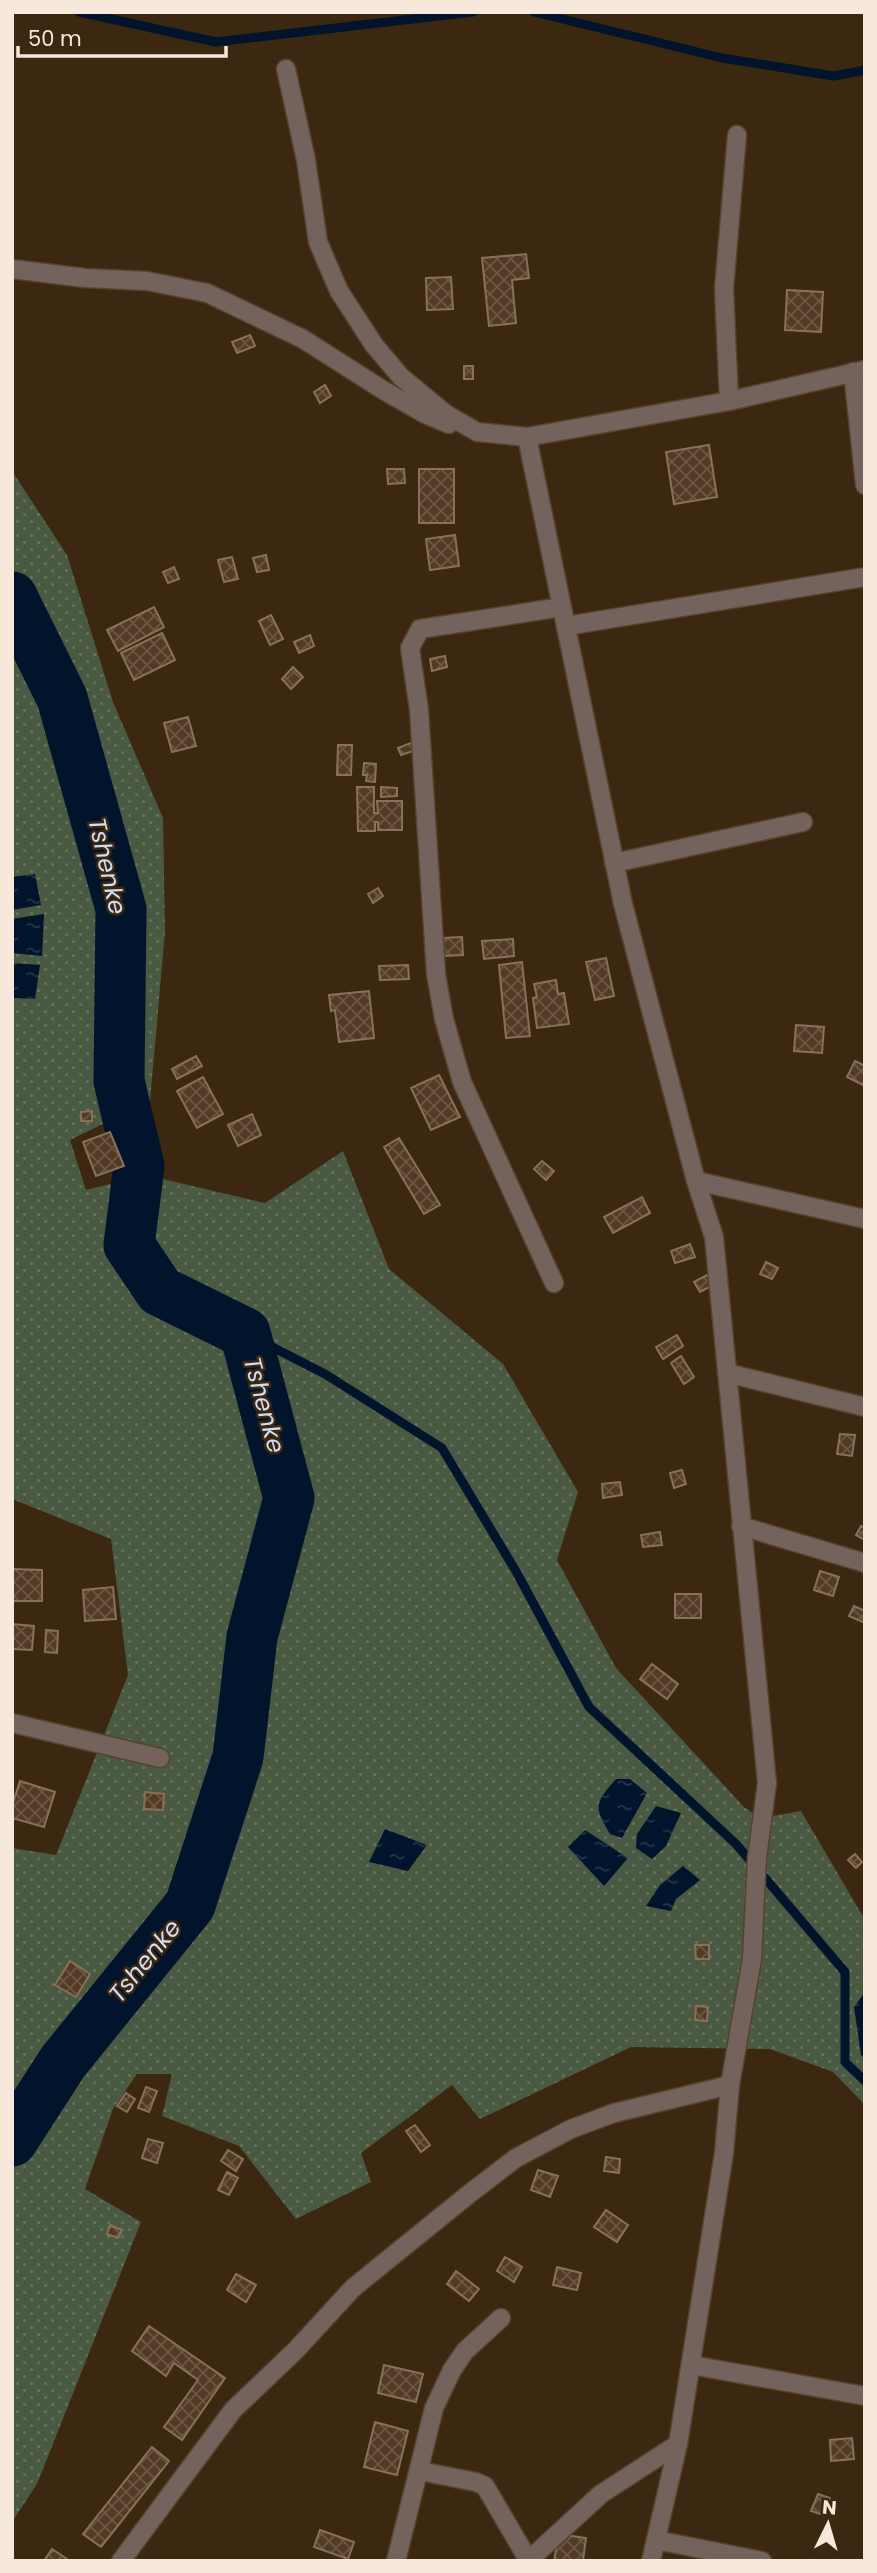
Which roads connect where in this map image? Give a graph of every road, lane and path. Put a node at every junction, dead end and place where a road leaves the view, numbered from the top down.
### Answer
1 (286, 69) dead end
2 (737, 135) dead end
3 (12, 269) edge
4 (859, 371) edge
5 (729, 401) junction
6 (477, 432) junction
7 (527, 437) junction
8 (865, 485) edge
9 (865, 577) edge
10 (562, 607) junction
11 (566, 626) junction
12 (803, 822) dead end
13 (614, 863) junction
14 (696, 1181) junction
15 (865, 1219) edge
16 (554, 1283) dead end
17 (727, 1373) junction
18 (865, 1407) edge
19 (741, 1526) junction
20 (865, 1563) edge
21 (12, 1723) edge
22 (160, 1758) dead end
23 (730, 2085) junction
24 (501, 2318) dead end
25 (691, 2365) junction
26 (865, 2396) edge
27 (678, 2444) junction
28 (419, 2471) junction
29 (656, 2540) junction
30 (121, 2561) edge
31 (396, 2561) edge
32 (529, 2561) edge
33 (651, 2561) edge
34 (762, 2561) edge

1 - 6 street
2 - 5 street
3 - 6 street
4 - 5 street
4 - 8 street
5 - 7 street
6 - 7 street
7 - 10 street
9 - 11 street
10 - 11 street
10 - 16 street
11 - 13 street
12 - 13 street
13 - 14 street
14 - 15 street
14 - 17 street
17 - 18 street
17 - 19 street
19 - 20 street
19 - 23 street
21 - 22 street
23 - 25 street
23 - 30 street
24 - 28 street
25 - 26 street
25 - 27 street
27 - 29 street
27 - 32 street
28 - 31 street
28 - 32 street
29 - 33 street
29 - 34 street

